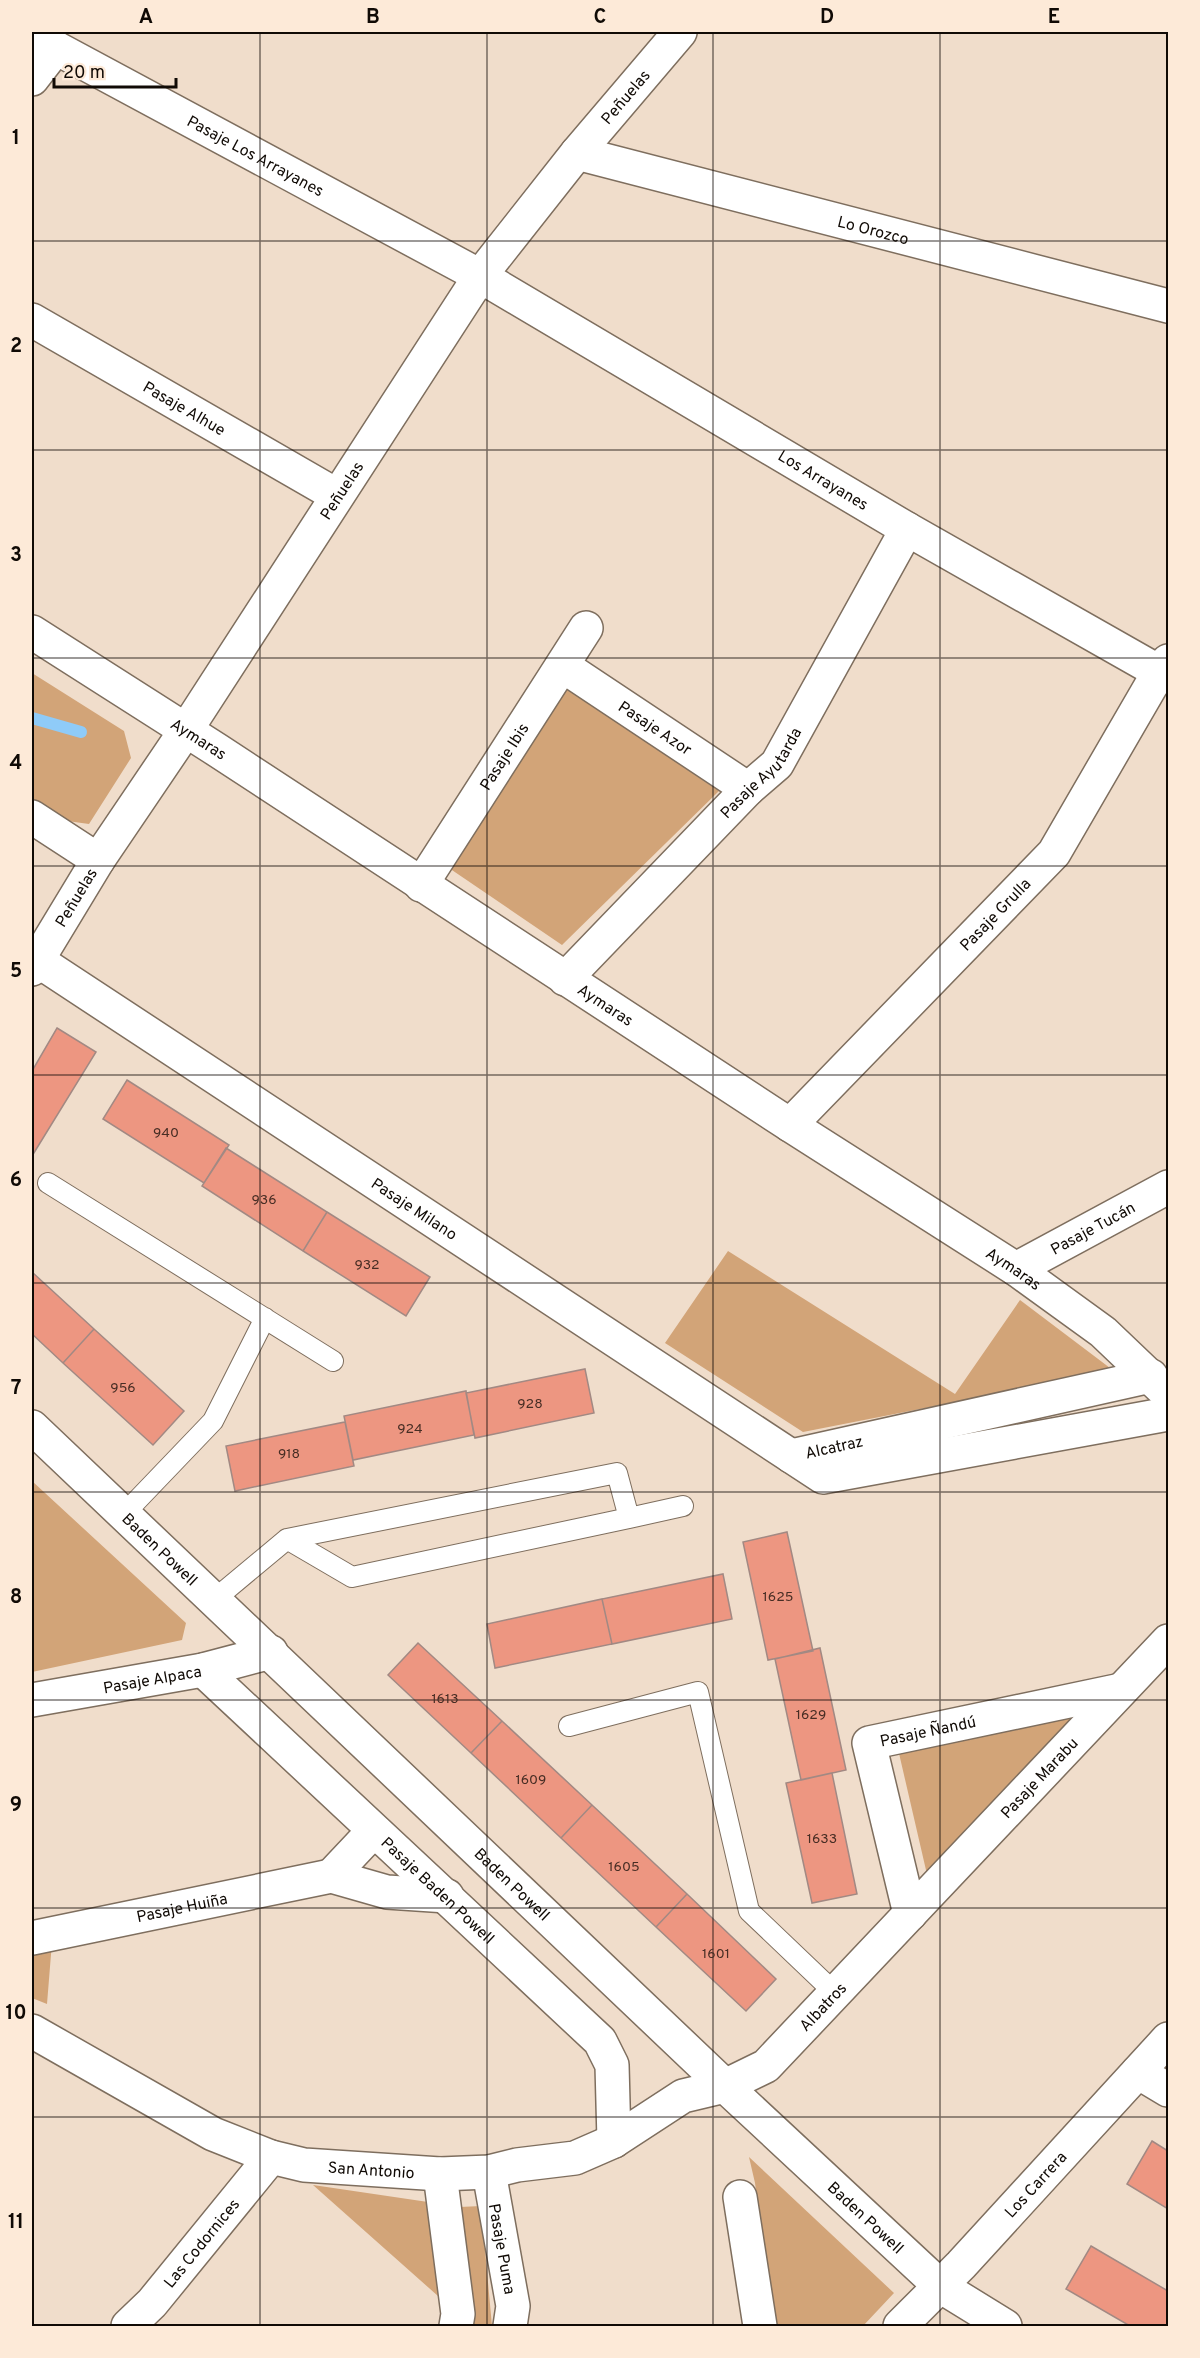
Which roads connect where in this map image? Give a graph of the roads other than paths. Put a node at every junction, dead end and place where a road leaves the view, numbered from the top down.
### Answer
1 (680, 32) edge
2 (44, 42) edge
3 (32, 80) edge
4 (577, 153) junction
5 (480, 276) junction
6 (1168, 306) edge
7 (32, 320) edge
8 (336, 495) junction
9 (907, 529) junction
10 (586, 628) dead end
11 (32, 632) edge
12 (563, 666) junction
13 (1165, 670) edge
14 (186, 730) junction
15 (748, 789) junction
16 (32, 817) edge
17 (98, 860) junction
18 (421, 885) junction
19 (34, 964) edge
20 (565, 978) junction
21 (790, 1125) junction
22 (48, 1183) dead end
23 (1168, 1187) edge
24 (1016, 1269) junction
25 (265, 1318) junction
26 (333, 1361) dead end
27 (1160, 1385) edge
28 (1168, 1414) edge
29 (35, 1439) edge
30 (791, 1456) junction
31 (683, 1506) dead end
32 (123, 1515) junction
33 (629, 1518) junction
34 (287, 1539) junction
35 (215, 1599) junction
36 (1168, 1641) edge
37 (271, 1652) junction
38 (203, 1670) junction
39 (1121, 1690) junction
40 (32, 1700) edge
41 (569, 1726) dead end
42 (377, 1833) junction
43 (331, 1876) junction
44 (447, 1896) junction
45 (910, 1914) junction
46 (32, 1938) edge
47 (835, 1993) junction
48 (32, 2031) edge
49 (1168, 2039) edge
50 (1138, 2072) junction
51 (725, 2085) junction
52 (1168, 2090) edge
53 (614, 2140) junction
54 (271, 2157) junction
55 (489, 2172) junction
56 (440, 2174) junction
57 (740, 2197) dead end
58 (940, 2286) junction
59 (128, 2326) edge
60 (456, 2326) edge
61 (510, 2326) edge
62 (760, 2326) edge
63 (900, 2326) edge
64 (1005, 2326) edge

1 - 4 street, Peñuelas
2 - 3 street
2 - 5 street, Pasaje Los Arrayanes
4 - 5 street, Peñuelas
4 - 6 street, Lo Orozco
5 - 8 street, Peñuelas
5 - 9 street, Los Arrayanes
7 - 8 street, Pasaje Alhue
8 - 14 street, Peñuelas
9 - 13 street, Los Arrayanes
9 - 15 street, Pasaje Ayutarda
10 - 12 street, Pasaje Ibis
11 - 14 street, Aymaras
12 - 15 street, Pasaje Azor
12 - 18 street, Pasaje Ibis
13 - 21 street, Pasaje Grulla
14 - 17 street, Peñuelas
14 - 18 street, Aymaras
15 - 20 street, Pasaje Ayutarda
16 - 17 street
17 - 19 street, Peñuelas
18 - 20 street, Aymaras
19 - 30 street, Pasaje Milano
20 - 21 street, Aymaras
21 - 24 street, Aymaras
22 - 25 lane
23 - 24 street, Pasaje Tucán
24 - 27 street, Aymaras
25 - 26 lane
25 - 32 lane
27 - 30 street, Alcatraz
28 - 30 street, Alcatraz
29 - 32 street, Baden Powell
31 - 33 lane
32 - 35 street, Baden Powell
33 - 34 lane
33 - 34 lane
34 - 35 lane
35 - 37 street, Baden Powell
36 - 39 street, Pasaje Marabu
37 - 38 street, Pasaje Alpaca
37 - 51 street, Baden Powell
38 - 40 street, Pasaje Alpaca
38 - 42 street, Pasaje Baden Powell
39 - 45 street, Pasaje Marabu
39 - 45 street, Pasaje Ñandú
41 - 47 lane
42 - 43 street
42 - 44 street, Pasaje Baden Powell
43 - 44 street, Pasaje Huiña
43 - 46 street, Pasaje Huiña
44 - 53 street, Pasaje Baden Powell
45 - 47 street, Albatros
47 - 51 street, Albatros
48 - 54 street, San Antonio
49 - 50 street, Los Carrera
50 - 52 street
50 - 58 street, Los Carrera
51 - 53 street, San Antonio
51 - 58 street, Baden Powell
53 - 55 street, San Antonio
54 - 56 street, San Antonio
54 - 59 street, Las Codornices
55 - 56 street, San Antonio
55 - 61 street, Pasaje Puma
56 - 60 street
57 - 62 street
58 - 63 street, Los Carrera
58 - 64 street, Baden Powell

